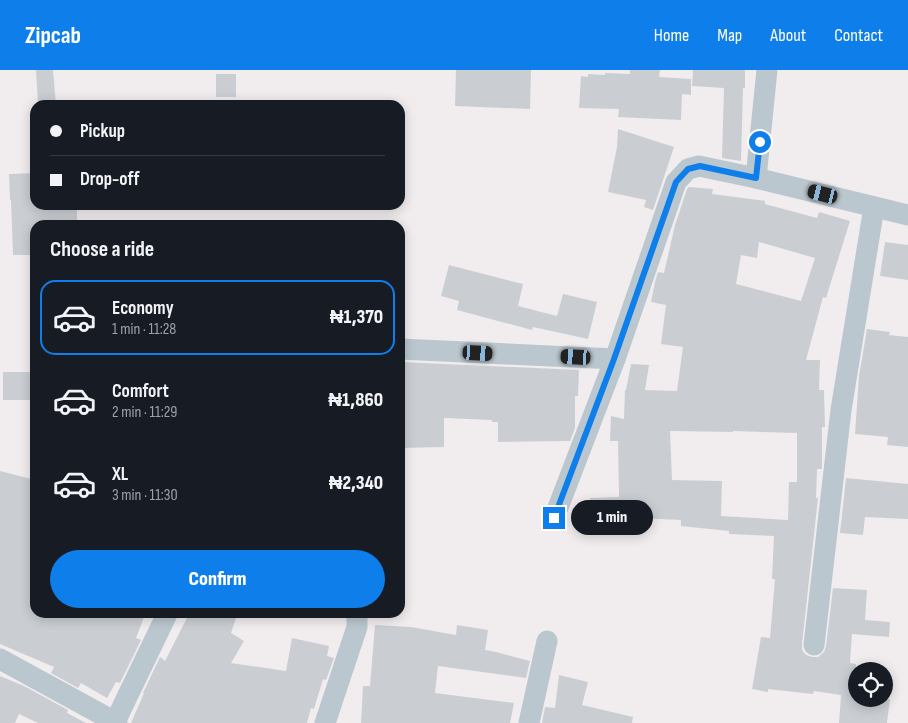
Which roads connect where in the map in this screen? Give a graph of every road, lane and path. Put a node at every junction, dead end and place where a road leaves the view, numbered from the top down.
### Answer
1 (767, 70) edge
2 (756, 178) junction
3 (874, 207) junction
4 (908, 215) edge
5 (405, 349) edge
6 (614, 359) junction
7 (554, 518) dead end
8 (165, 618) edge
9 (358, 618) edge
10 (548, 641) dead end
11 (814, 645) dead end
12 (0, 659) edge
13 (116, 722) edge
14 (325, 723) edge
15 (530, 723) edge

1 - 2 street
2 - 3 street
2 - 6 street
3 - 4 street
3 - 11 street
5 - 6 street
6 - 7 street
8 - 13 street
9 - 14 street
10 - 15 street
12 - 13 street

